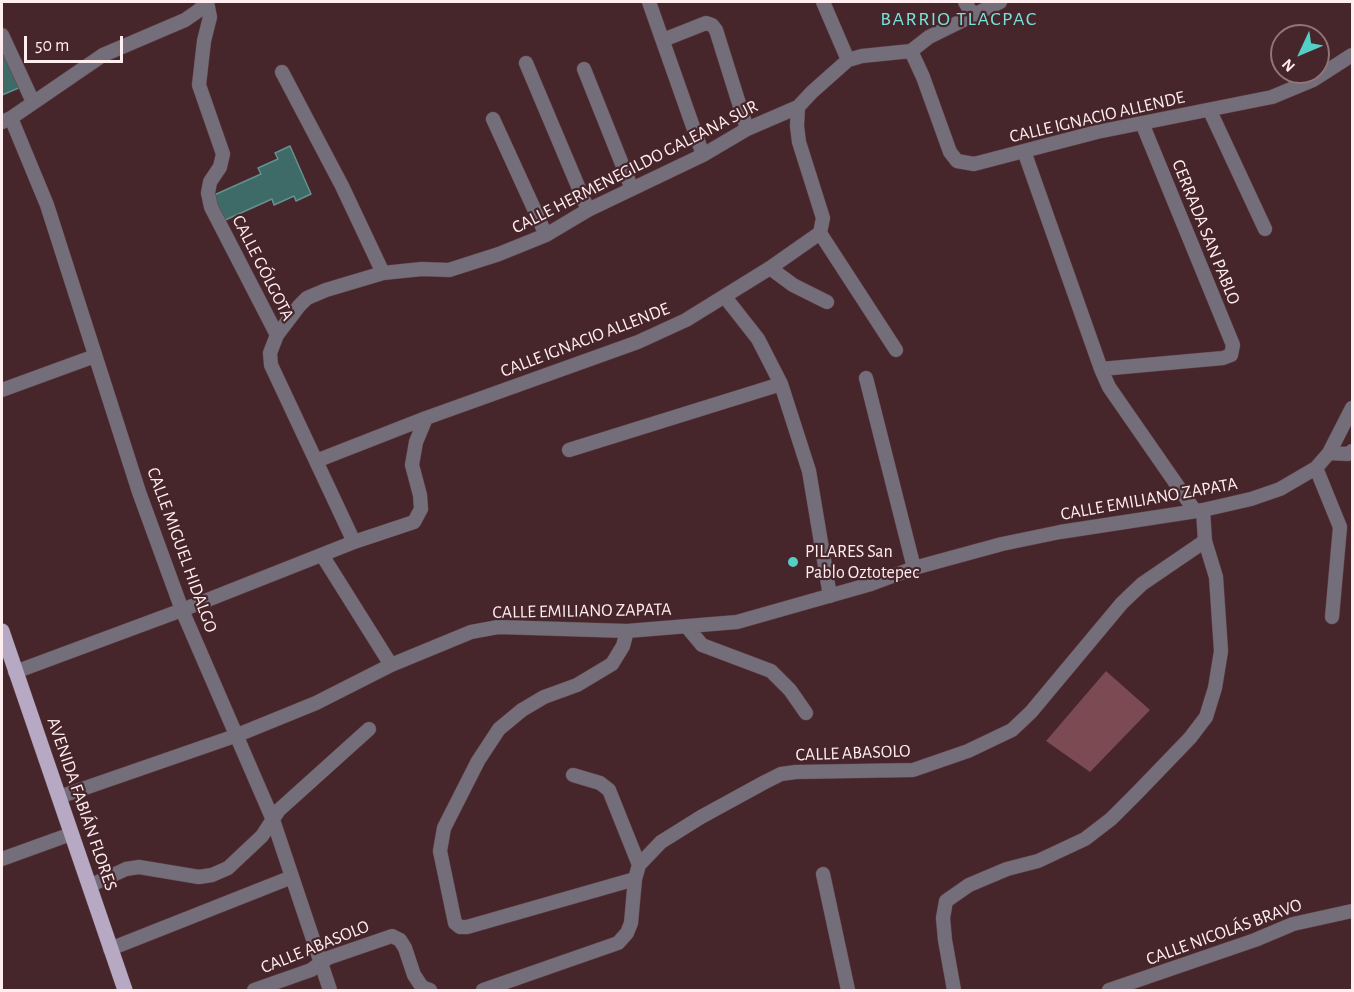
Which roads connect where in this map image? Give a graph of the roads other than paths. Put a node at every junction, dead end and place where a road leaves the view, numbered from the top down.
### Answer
1 (207, 2) edge
2 (649, 2) edge
3 (823, 2) edge
4 (965, 2) edge
5 (999, 2) edge
6 (972, 15) junction
7 (2, 35) edge
8 (663, 40) junction
9 (911, 51) junction
10 (1353, 55) edge
11 (848, 60) junction
12 (526, 63) dead end
13 (584, 69) dead end
14 (282, 72) dead end
15 (33, 102) junction
16 (798, 107) junction
17 (1210, 111) junction
18 (493, 119) dead end
19 (6, 120) edge
20 (1142, 123) junction
21 (747, 129) junction
22 (1024, 151) junction
23 (704, 155) junction
24 (632, 189) junction
25 (588, 210) junction
26 (1265, 229) dead end
27 (820, 233) junction
28 (546, 235) junction
29 (770, 268) junction
30 (383, 273) junction
31 (725, 297) junction
32 (827, 302) dead end
33 (277, 335) junction
34 (896, 350) dead end
35 (95, 356) junction
36 (1101, 369) junction
37 (867, 378) dead end
38 (781, 384) junction
39 (2, 390) edge
40 (1353, 408) edge
41 (426, 418) junction
42 (569, 450) dead end
43 (1353, 451) edge
44 (1329, 453) junction
45 (315, 461) junction
46 (1316, 468) junction
47 (1199, 510) junction
48 (1205, 541) junction
49 (354, 542) junction
50 (322, 555) junction
51 (914, 568) junction
52 (830, 596) junction
53 (182, 610) junction
54 (1332, 617) dead end
55 (687, 627) junction
56 (627, 632) junction
57 (2, 636) edge
58 (391, 665) junction
59 (15, 672) junction
60 (806, 713) dead end
61 (369, 729) dead end
62 (235, 736) junction
63 (573, 775) dead end
64 (59, 797) junction
65 (273, 820) junction
66 (71, 834) junction
67 (2, 859) edge
68 (639, 865) junction
69 (823, 874) dead end
70 (292, 877) junction
71 (635, 879) junction
72 (89, 886) junction
73 (1353, 911) edge
74 (110, 949) junction
75 (320, 963) junction
76 (1133, 987) edge
77 (125, 990) edge
78 (254, 990) edge
79 (330, 990) edge
80 (430, 990) edge
81 (483, 990) edge
82 (848, 990) edge
83 (954, 990) edge
84 (1109, 990) edge

1 - 15 street
1 - 33 street, CALLE GÓLGOTA
2 - 8 street
3 - 11 street
4 - 6 street
5 - 6 street
6 - 9 street
7 - 15 street
8 - 21 street
8 - 23 street
9 - 11 street
9 - 22 street, CALLE IGNACIO ALLENDE
10 - 17 street, CALLE IGNACIO ALLENDE
11 - 16 street, CALLE HERMENEGILDO GALEANA SUR
12 - 25 street
13 - 24 street
14 - 30 street
15 - 19 street
16 - 21 street, CALLE HERMENEGILDO GALEANA SUR
16 - 27 street
17 - 20 street, CALLE IGNACIO ALLENDE
17 - 26 street
18 - 28 street
19 - 35 street, CALLE MIGUEL HIDALGO
20 - 22 street, CALLE IGNACIO ALLENDE
20 - 36 street, CERRADA SAN PABLO
21 - 23 street, CALLE HERMENEGILDO GALEANA SUR
22 - 36 street
23 - 24 street, CALLE HERMENEGILDO GALEANA SUR
24 - 25 street, CALLE HERMENEGILDO GALEANA SUR
25 - 28 street, CALLE HERMENEGILDO GALEANA SUR
27 - 29 street, CALLE IGNACIO ALLENDE
27 - 34 street
28 - 30 street, CALLE HERMENEGILDO GALEANA SUR
29 - 31 street, CALLE IGNACIO ALLENDE
29 - 32 street
30 - 33 street, CALLE HERMENEGILDO GALEANA SUR
31 - 38 street
31 - 41 street, CALLE IGNACIO ALLENDE
33 - 45 street, CALLE GÓLGOTA
35 - 39 street
35 - 53 street, CALLE MIGUEL HIDALGO
36 - 47 street
37 - 51 street
38 - 42 street
38 - 52 street
40 - 44 street, CALLE EMILIANO ZAPATA
41 - 45 street, CALLE IGNACIO ALLENDE
41 - 49 street
43 - 44 street
44 - 46 street, CALLE EMILIANO ZAPATA
45 - 49 street, CALLE GÓLGOTA
46 - 47 street, CALLE EMILIANO ZAPATA
46 - 54 street
47 - 48 street
47 - 51 street, CALLE EMILIANO ZAPATA
48 - 68 street, CALLE ABASOLO
48 - 83 street
49 - 50 street
50 - 53 street
50 - 58 street
51 - 52 street, CALLE EMILIANO ZAPATA
52 - 55 street, CALLE EMILIANO ZAPATA
53 - 59 street
53 - 62 street, CALLE MIGUEL HIDALGO
55 - 56 street, CALLE EMILIANO ZAPATA
55 - 60 street
56 - 58 street, CALLE EMILIANO ZAPATA
56 - 71 street
57 - 59 main road, AVENIDA FABIÁN FLORES
58 - 62 street, CALLE EMILIANO ZAPATA
59 - 64 main road, AVENIDA FABIÁN FLORES
61 - 65 street
62 - 64 street, CALLE EMILIANO ZAPATA
62 - 65 street, CALLE MIGUEL HIDALGO
63 - 68 street
64 - 66 main road, AVENIDA FABIÁN FLORES
65 - 70 street, CALLE MIGUEL HIDALGO
65 - 72 street
66 - 67 street
66 - 72 main road, AVENIDA FABIÁN FLORES
68 - 71 street, CALLE ABASOLO
69 - 82 street
70 - 74 street
70 - 75 street, CALLE MIGUEL HIDALGO
71 - 81 street, CALLE ABASOLO
72 - 74 main road, AVENIDA FABIÁN FLORES
73 - 76 street, CALLE NICOLÁS BRAVO
74 - 77 main road, AVENIDA FABIÁN FLORES
75 - 78 street, CALLE ABASOLO
75 - 79 street, CALLE MIGUEL HIDALGO
75 - 80 street, CALLE ABASOLO
76 - 84 street, CALLE NICOLÁS BRAVO

